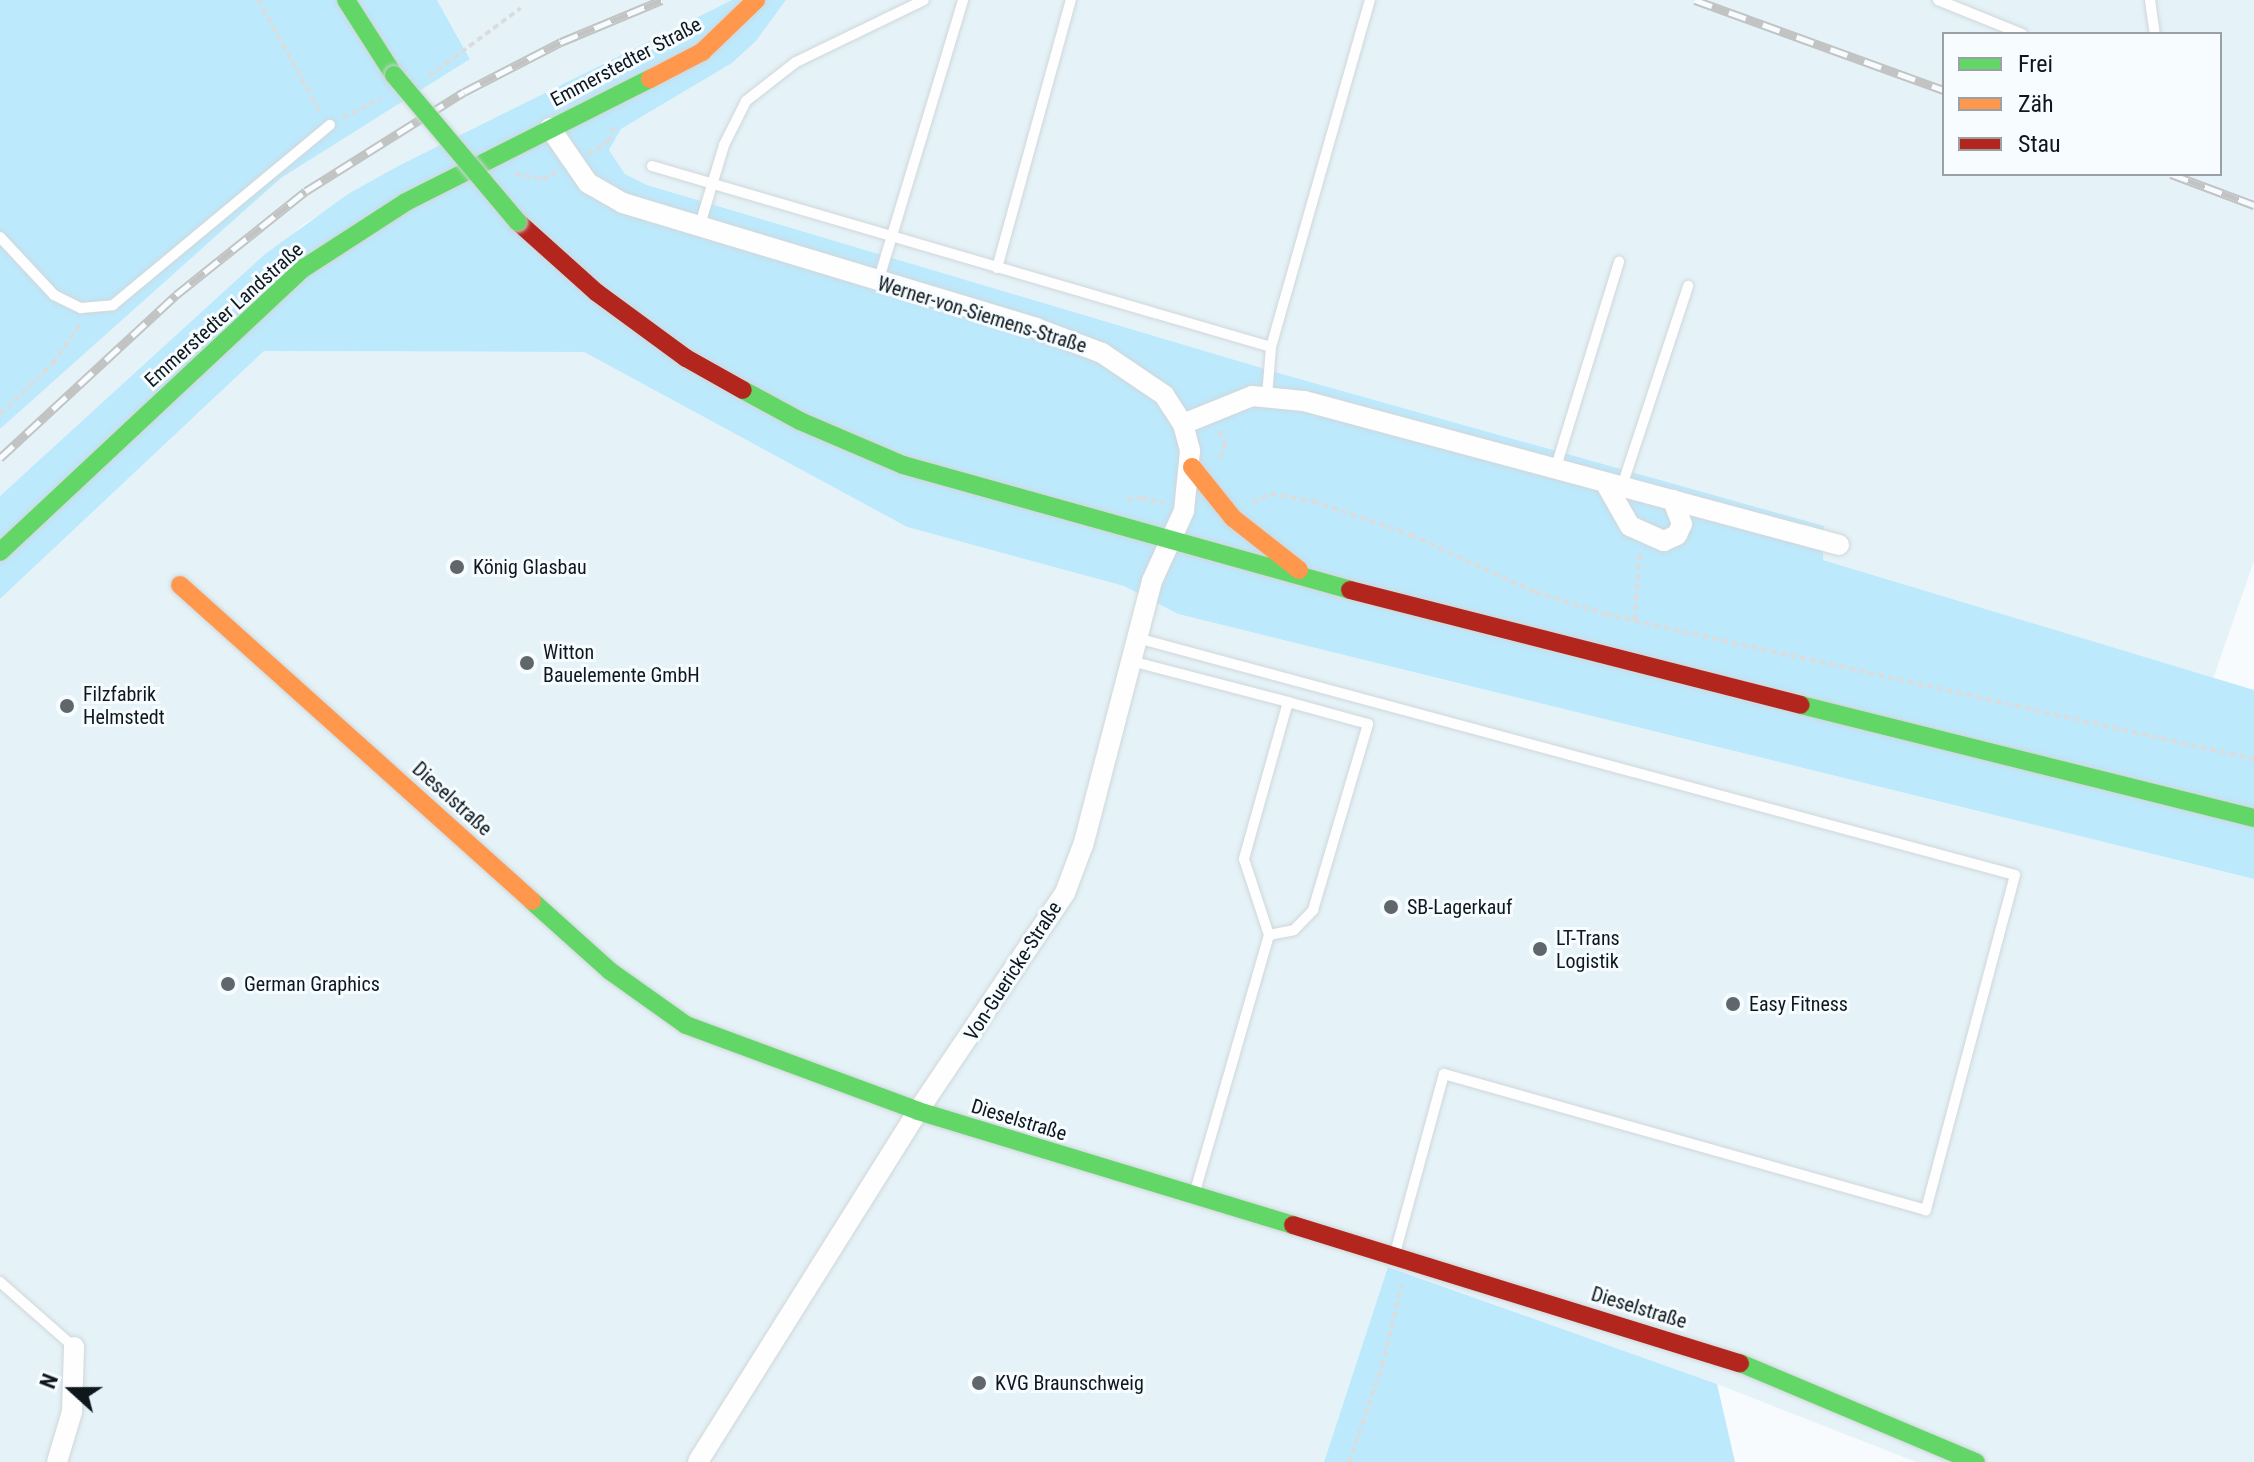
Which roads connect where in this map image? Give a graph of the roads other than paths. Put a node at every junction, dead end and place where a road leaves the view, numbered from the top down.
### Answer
1 (346, 0) edge
2 (756, 0) edge
3 (924, 0) edge
4 (963, 0) edge
5 (1071, 0) edge
6 (1370, 0) edge
7 (1938, 0) edge
8 (2150, 0) edge
9 (2017, 32) edge
10 (2155, 32) edge
11 (330, 125) dead end
12 (550, 128) junction
13 (652, 166) dead end
14 (715, 185) junction
15 (699, 230) junction
16 (0, 237) edge
17 (891, 239) junction
18 (1619, 262) dead end
19 (997, 268) junction
20 (878, 283) junction
21 (1688, 286) dead end
22 (1271, 347) junction
23 (1267, 396) junction
24 (1183, 424) junction
25 (1192, 467) junction
26 (1555, 471) junction
27 (1614, 485) junction
28 (1673, 500) junction
29 (1169, 542) junction
30 (1839, 545) dead end
31 (0, 552) edge
32 (1318, 583) junction
33 (180, 585) dead end
34 (1137, 638) junction
35 (1131, 661) junction
36 (1288, 702) junction
37 (2254, 818) edge
38 (1269, 935) junction
39 (918, 1111) junction
40 (1193, 1197) junction
41 (1401, 1256) junction
42 (0, 1282) edge
43 (74, 1347) joint
44 (57, 1462) edge
45 (698, 1462) edge
46 (1976, 1462) edge

1 - 29 main road, bridge
2 - 12 main road, Emmerstedter Straße
3 - 14 lane
4 - 17 lane
5 - 19 lane
6 - 22 lane
7 - 9 lane
8 - 10 lane
11 - 16 lane
12 - 15 street, Werner-von-Siemens-Straße
12 - 31 main road, Emmerstedter Landstraße
13 - 14 lane
14 - 15 lane
14 - 17 lane
15 - 20 street, Werner-von-Siemens-Straße
17 - 19 lane
17 - 20 lane
18 - 26 lane
19 - 22 lane
20 - 24 street, Werner-von-Siemens-Straße
21 - 27 lane
22 - 23 lane
23 - 24 street
23 - 26 street
24 - 25 street, Von-Guericke-Straße
25 - 29 street, Von-Guericke-Straße
25 - 32 main road
26 - 27 street
27 - 28 street
27 - 28 street
28 - 30 street
29 - 32 main road
29 - 34 street, Von-Guericke-Straße
32 - 37 main road
33 - 39 main road, Dieselstraße
34 - 35 street, Von-Guericke-Straße
34 - 41 lane
35 - 36 lane
35 - 39 street, Von-Guericke-Straße
36 - 38 lane
36 - 38 lane
38 - 40 lane
39 - 40 main road, Dieselstraße
39 - 45 street, Von-Guericke-Straße
40 - 41 main road, Dieselstraße
41 - 46 main road, Dieselstraße
42 - 43 lane
43 - 44 street

